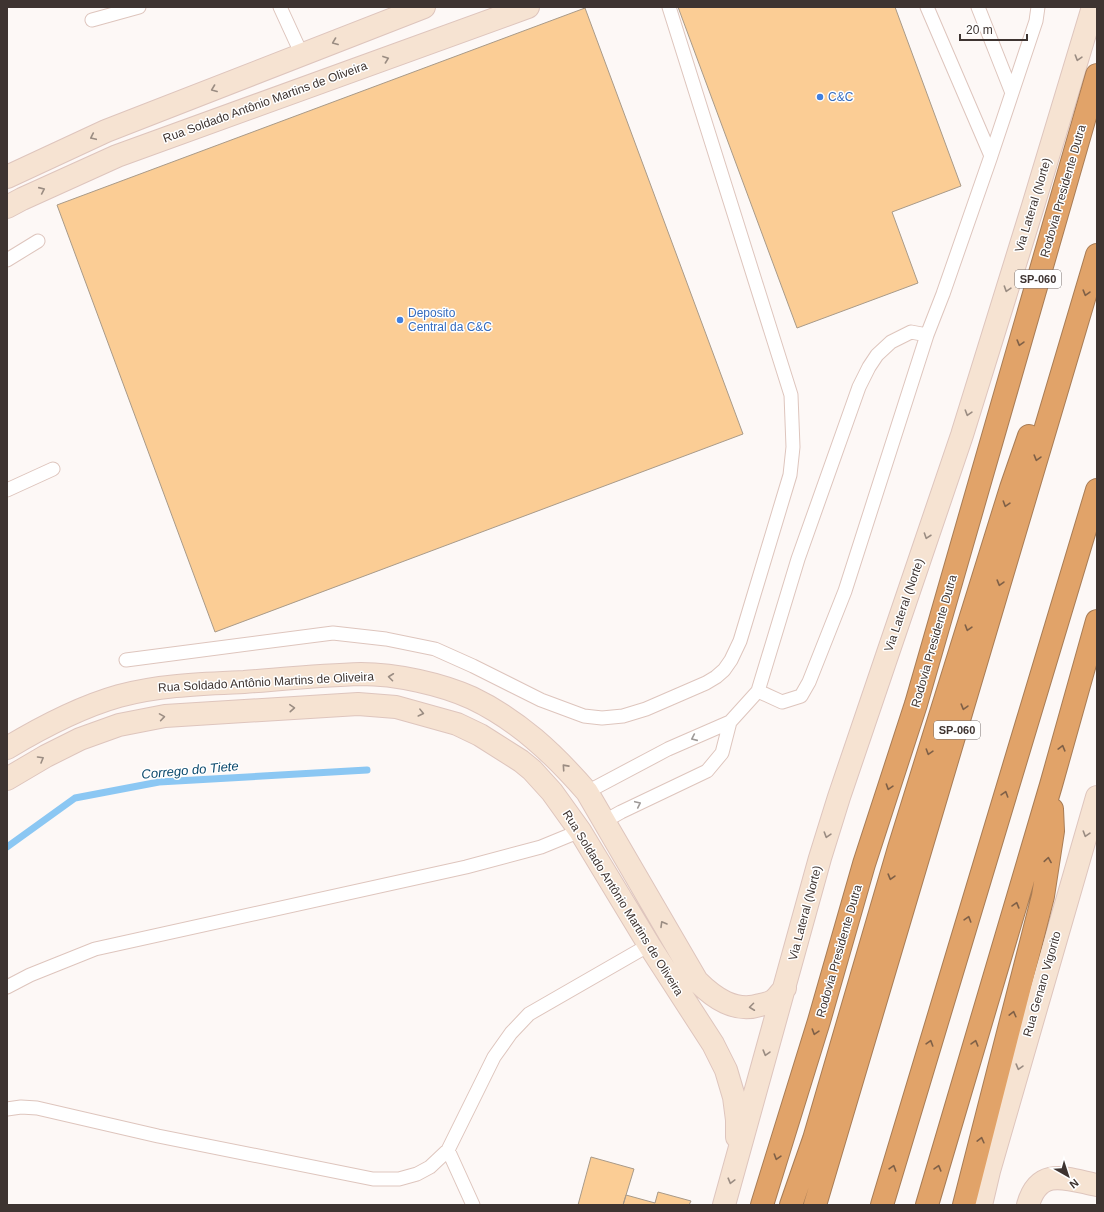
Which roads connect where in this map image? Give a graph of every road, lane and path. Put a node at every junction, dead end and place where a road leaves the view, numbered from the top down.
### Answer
1 (138, 7) edge
2 (280, 7) edge
3 (424, 7) edge
4 (528, 7) edge
5 (669, 7) edge
6 (928, 7) edge
7 (978, 7) edge
8 (1038, 7) edge
9 (1093, 7) edge
10 (92, 20) dead end
11 (302, 55) junction
12 (1095, 83) edge
13 (1012, 93) junction
14 (990, 156) junction
15 (7, 177) edge
16 (7, 207) edge
17 (38, 241) dead end
18 (1097, 256) edge
19 (7, 260) edge
20 (927, 335) junction
21 (1060, 381) junction
22 (52, 469) dead end
23 (7, 490) edge
24 (1097, 490) edge
25 (1097, 621) edge
26 (126, 660) dead end
27 (758, 691) junction
28 (730, 722) junction
29 (7, 748) edge
30 (7, 779) edge
31 (1051, 785) junction
32 (587, 792) junction
33 (1097, 797) edge
34 (604, 822) junction
35 (580, 830) junction
36 (649, 945) junction
37 (7, 987) edge
38 (785, 988) junction
39 (7, 1109) edge
40 (448, 1150) junction
41 (737, 1156) junction
42 (1097, 1185) edge
43 (473, 1205) edge
44 (724, 1205) edge
45 (762, 1205) edge
46 (791, 1205) edge
47 (815, 1205) edge
48 (882, 1205) edge
49 (927, 1205) edge
50 (964, 1205) edge
51 (981, 1205) edge
52 (1028, 1205) edge

1 - 10 lane
2 - 11 lane
3 -> 11 street
16 -> 4 street, Rua Soldado Antônio Martins de Oliveira
5 - 26 lane
6 - 14 lane
7 - 13 lane
8 - 13 lane
9 -> 38 street, Via Lateral (Norte) / SP-060
11 -> 15 street
12 -> 45 highway, Rodovia Presidente Dutra / SP-060
13 - 14 lane
14 - 20 lane
17 - 19 lane
18 -> 21 highway, SP-060
20 - 27 lane
20 - 27 lane
21 -> 46 highway
21 -> 47 highway, SP-060
22 - 23 lane
48 -> 24 highway
31 -> 25 highway
27 - 28 lane
28 -> 32 lane
34 -> 28 lane
32 -> 29 street, Rua Soldado Antônio Martins de Oliveira
30 -> 35 street, Rua Soldado Antônio Martins de Oliveira
49 -> 31 highway
50 -> 31 highway
32 - 34 street, Rua Soldado Antônio Martins de Oliveira
33 -> 51 street, Rua Genaro Vigorito
38 -> 34 street, Rua Soldado Antônio Martins de Oliveira
35 - 36 street, Rua Soldado Antônio Martins de Oliveira
35 - 37 lane
36 - 40 lane
36 - 41 street, Rua Soldado Antônio Martins de Oliveira
38 -> 41 street, Via Lateral (Norte)
39 - 40 lane
40 - 43 lane
41 -> 44 street, Via Lateral (Norte)
42 - 52 street

